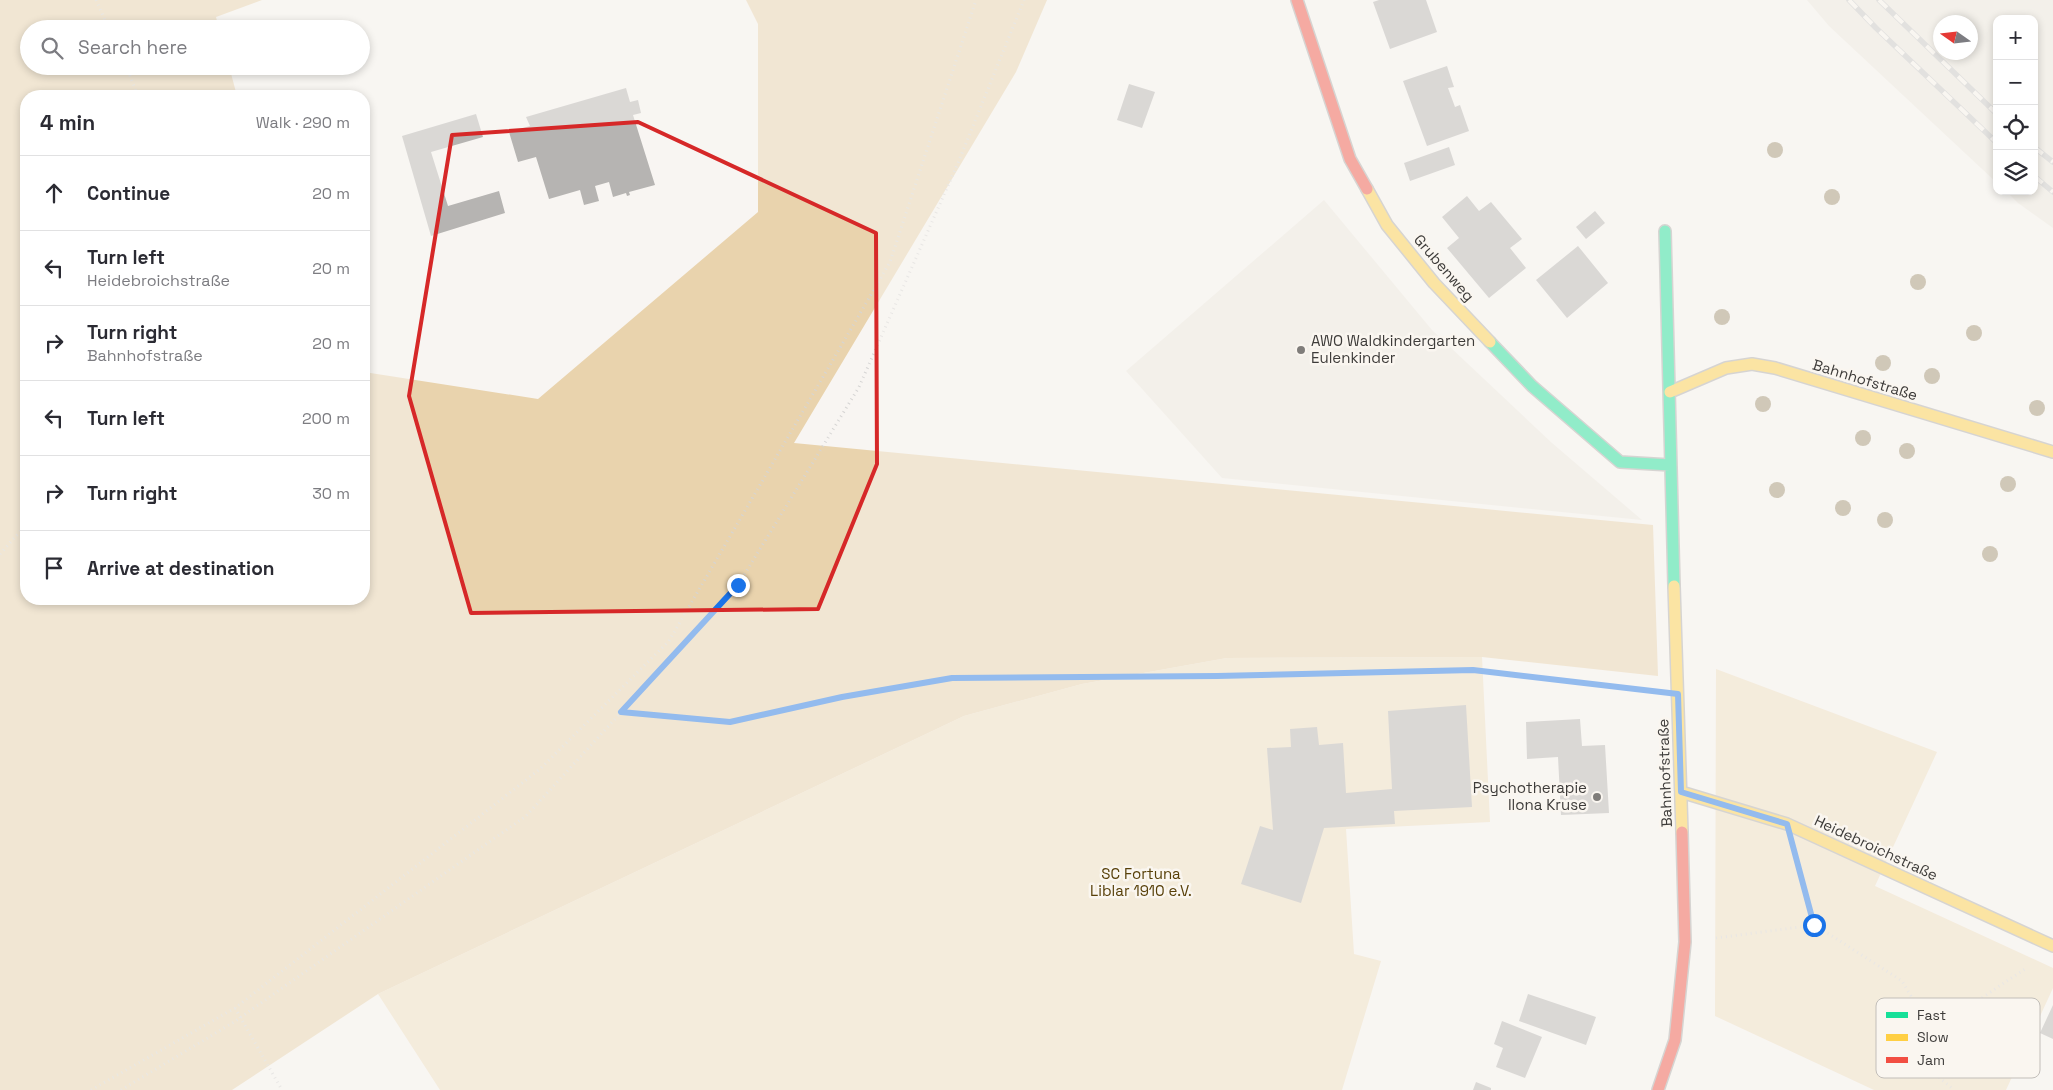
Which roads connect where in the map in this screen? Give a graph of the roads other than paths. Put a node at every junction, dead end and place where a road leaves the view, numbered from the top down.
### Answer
1 (1298, 0) edge
2 (1665, 231) dead end
3 (1670, 392) junction
4 (2053, 452) edge
5 (1670, 464) junction
6 (1681, 792) junction
7 (2053, 946) edge
8 (1658, 1090) edge

1 - 5 street, Grubenweg
2 - 3 street, Bahnhofstraße
3 - 4 street, Bahnhofstraße
3 - 5 street, Bahnhofstraße
5 - 6 street, Bahnhofstraße
6 - 7 street, Heidebroichstraße
6 - 8 street, Bahnhofstraße

